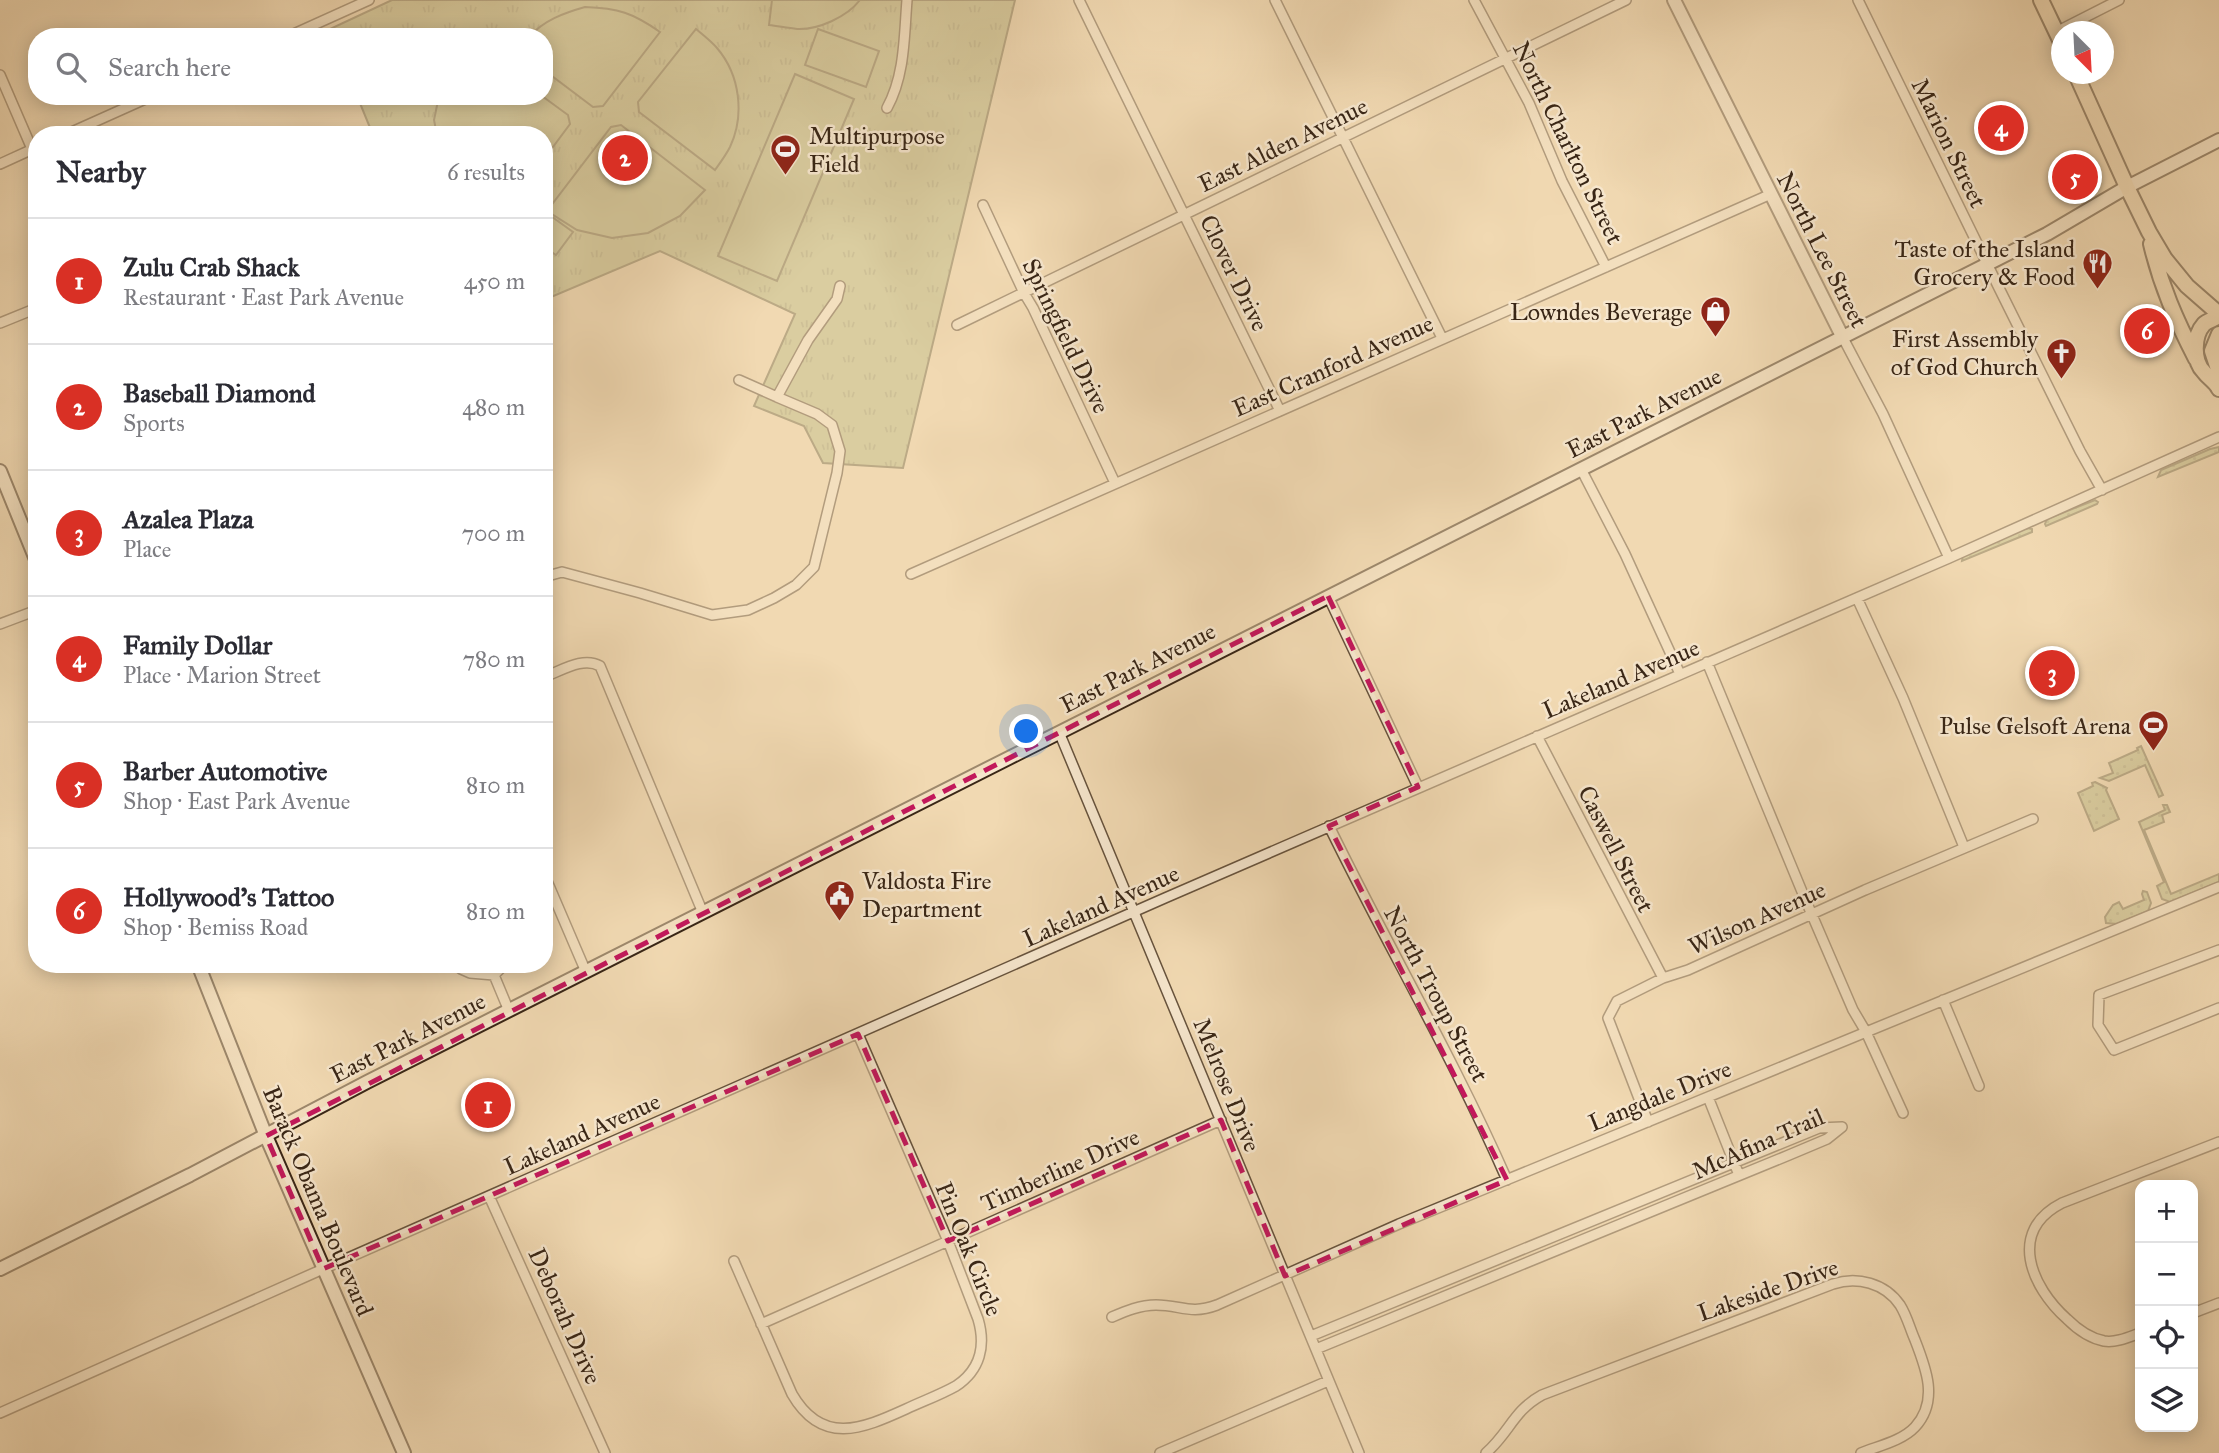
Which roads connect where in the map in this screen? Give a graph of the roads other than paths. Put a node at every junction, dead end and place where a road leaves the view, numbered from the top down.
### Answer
1 (369, 0) edge
2 (907, 0) edge
3 (1079, 0) edge
4 (1275, 0) edge
5 (1474, 0) edge
6 (1626, 0) edge
7 (1674, 0) edge
8 (1857, 0) edge
9 (2041, 0) edge
10 (2119, 0) edge
11 (2051, 21) edge
12 (2086, 21) edge
13 (307, 28) edge
14 (1506, 58) junction
15 (0, 75) edge
16 (2081, 84) edge
17 (132, 105) edge
18 (887, 108) dead end
19 (85, 126) edge
20 (28, 135) edge
21 (1343, 138) junction
22 (2219, 140) edge
23 (28, 151) edge
24 (0, 164) edge
25 (2127, 187) junction
26 (1771, 194) junction
27 (983, 205) dead end
28 (1184, 215) junction
29 (2149, 232) junction
30 (1987, 263) junction
31 (1606, 267) junction
32 (840, 286) dead end
33 (1024, 293) junction
34 (28, 312) edge
35 (2219, 315) edge
36 (0, 323) edge
37 (957, 325) dead end
38 (2219, 334) edge
39 (1842, 337) junction
40 (1443, 338) junction
41 (2196, 359) junction
42 (739, 380) dead end
43 (2218, 386) edge
44 (777, 397) junction
45 (1280, 411) junction
46 (2219, 437) edge
47 (1581, 468) junction
48 (0, 471) edge
49 (1115, 484) junction
50 (2102, 489) junction
51 (28, 540) edge
52 (1949, 558) junction
53 (911, 573) dead end
54 (553, 574) edge
55 (1328, 596) junction
56 (1857, 598) junction
57 (28, 613) edge
58 (0, 624) edge
59 (1707, 662) junction
60 (553, 673) edge
61 (1680, 674) junction
62 (1059, 732) junction
63 (1537, 736) junction
64 (1418, 788) junction
65 (2034, 819) dead end
66 (1329, 827) junction
67 (1964, 847) junction
68 (2219, 887) edge
69 (553, 895) edge
70 (1135, 912) junction
71 (703, 913) junction
72 (1812, 914) junction
73 (2219, 950) edge
74 (586, 972) junction
75 (202, 973) edge
76 (470, 973) edge
77 (494, 975) joint
78 (1663, 978) junction
79 (1943, 1000) junction
80 (2219, 1008) edge
81 (509, 1010) junction
82 (1866, 1032) junction
83 (858, 1034) junction
84 (1979, 1086) dead end
85 (1709, 1097) junction
86 (1903, 1113) dead end
87 (1221, 1120) junction
88 (1648, 1122) junction
89 (266, 1136) junction
90 (1784, 1142) junction
91 (2219, 1142) edge
92 (1789, 1155) junction
93 (1734, 1162) junction
94 (1739, 1175) junction
95 (1693, 1179) junction
96 (1507, 1180) junction
97 (1699, 1192) junction
98 (489, 1196) junction
99 (1588, 1222) junction
100 (1594, 1235) junction
101 (948, 1241) junction
102 (1536, 1244) junction
103 (1541, 1257) junction
104 (734, 1261) dead end
105 (1482, 1266) junction
106 (0, 1269) edge
107 (323, 1269) junction
108 (1285, 1276) junction
109 (1487, 1279) junction
110 (1429, 1287) junction
111 (1435, 1301) junction
112 (2219, 1303) edge
113 (1376, 1309) junction
114 (2198, 1311) edge
115 (1112, 1317) dead end
116 (1381, 1322) junction
117 (761, 1324) junction
118 (2135, 1335) edge
119 (1311, 1336) junction
120 (1316, 1349) junction
121 (1328, 1381) junction
122 (0, 1413) edge
123 (1174, 1450) edge
124 (404, 1453) edge
125 (605, 1453) edge
126 (1160, 1453) edge
127 (1359, 1453) edge
128 (1486, 1453) edge
129 (1861, 1453) edge

1 - 13 street
2 - 18 street
3 - 28 street, Clover Drive
4 - 21 street
5 - 14 street, North Charlton Street
6 - 14 street, East Alden Avenue
7 - 26 main road, North Lee Street
8 - 30 street, Marion Street
9 - 11 main road
10 - 12 street
14 - 21 street, East Alden Avenue
14 - 31 street, North Charlton Street
15 - 20 street
16 - 25 main road
17 - 19 street
21 - 28 street, East Alden Avenue
21 - 40 street
22 - 25 main road, East Park Avenue
23 - 24 street
25 - 29 main road
25 - 30 main road, East Park Avenue
26 - 31 street, East Cranford Avenue
26 - 39 main road, North Lee Street
27 - 33 street, Springfield Drive
28 - 33 street, East Alden Avenue
28 - 45 street, Clover Drive
29 - 35 main road
29 - 41 main road
30 - 39 main road, East Park Avenue
30 - 50 street, Marion Street
31 - 40 street, East Cranford Avenue
32 - 44 street
33 - 37 street, East Alden Avenue
33 - 49 street, Springfield Drive
34 - 36 street
35 - 41 main road
38 - 43 main road
39 - 47 main road, East Park Avenue
39 - 52 street, North Lee Street
40 - 45 street, East Cranford Avenue
41 - 43 main road
42 - 44 street
44 - 54 street
45 - 49 street, East Cranford Avenue
46 - 50 street, Lakeland Avenue
47 - 55 main road, East Park Avenue
47 - 61 street
48 - 51 main road
49 - 53 street, East Cranford Avenue
50 - 52 street, Lakeland Avenue
52 - 56 street, Lakeland Avenue
55 - 62 main road, East Park Avenue
55 - 64 street
56 - 59 street, Lakeland Avenue
56 - 67 street
57 - 58 street
59 - 61 street, Lakeland Avenue
59 - 72 street
60 - 71 street
61 - 63 street, Lakeland Avenue
62 - 70 street, Melrose Drive
62 - 71 main road, East Park Avenue
63 - 64 street, Lakeland Avenue
63 - 78 street, Caswell Street
64 - 66 street, Lakeland Avenue
65 - 67 street, Wilson Avenue
66 - 70 street, Lakeland Avenue
66 - 96 street, North Troup Street
67 - 72 street, Wilson Avenue
68 - 79 street, Langdale Drive
69 - 74 street
70 - 83 street, Lakeland Avenue
70 - 87 street, Melrose Drive
71 - 74 main road, East Park Avenue
72 - 78 street, Wilson Avenue
72 - 82 street
73 - 80 street
74 - 81 main road, East Park Avenue
75 - 89 main road, Barack Obama Boulevard
76 - 77 street
77 - 81 street
78 - 88 street, Wilson Avenue
79 - 82 street, Langdale Drive
79 - 84 street
81 - 89 main road, East Park Avenue
82 - 85 street, Langdale Drive
82 - 86 street
83 - 98 street, Lakeland Avenue
83 - 101 street, Pin Oak Circle
85 - 88 street, Langdale Drive
85 - 93 street
87 - 101 street, Timberline Drive
87 - 108 street, Melrose Drive
88 - 96 street, Langdale Drive
89 - 106 main road, East Park Avenue
89 - 107 main road, Barack Obama Boulevard
90 - 92 street
90 - 92 street, McAfina Trail
90 - 93 street, McAfina Trail
91 - 118 street
92 - 94 street, McAfina Trail
93 - 94 street
93 - 95 street, McAfina Trail
94 - 97 street, McAfina Trail
95 - 97 street
95 - 99 street, McAfina Trail
96 - 108 street, Langdale Drive
97 - 100 street, McAfina Trail
98 - 107 street, Lakeland Avenue
98 - 125 street, Deborah Drive
99 - 100 street
99 - 102 street, McAfina Trail
100 - 103 street, McAfina Trail
101 - 117 street, Timberline Drive
101 - 117 street, Pin Oak Circle
102 - 103 street
102 - 105 street, McAfina Trail
103 - 109 street, McAfina Trail
104 - 117 street, Pin Oak Circle
105 - 109 street
105 - 110 street, McAfina Trail
107 - 122 street, Lakeland Avenue
107 - 124 main road, Barack Obama Boulevard
108 - 115 street, Langdale Drive
108 - 119 street, Melrose Drive
109 - 111 street, McAfina Trail
110 - 111 street
110 - 113 street, McAfina Trail
111 - 116 street, McAfina Trail
112 - 114 street
113 - 116 street
113 - 119 street, McAfina Trail
116 - 120 street, McAfina Trail
119 - 120 street, Melrose Drive
120 - 121 street, Melrose Drive
121 - 123 street
121 - 127 street, Melrose Drive
123 - 126 street
128 - 129 street, Lakeside Drive

